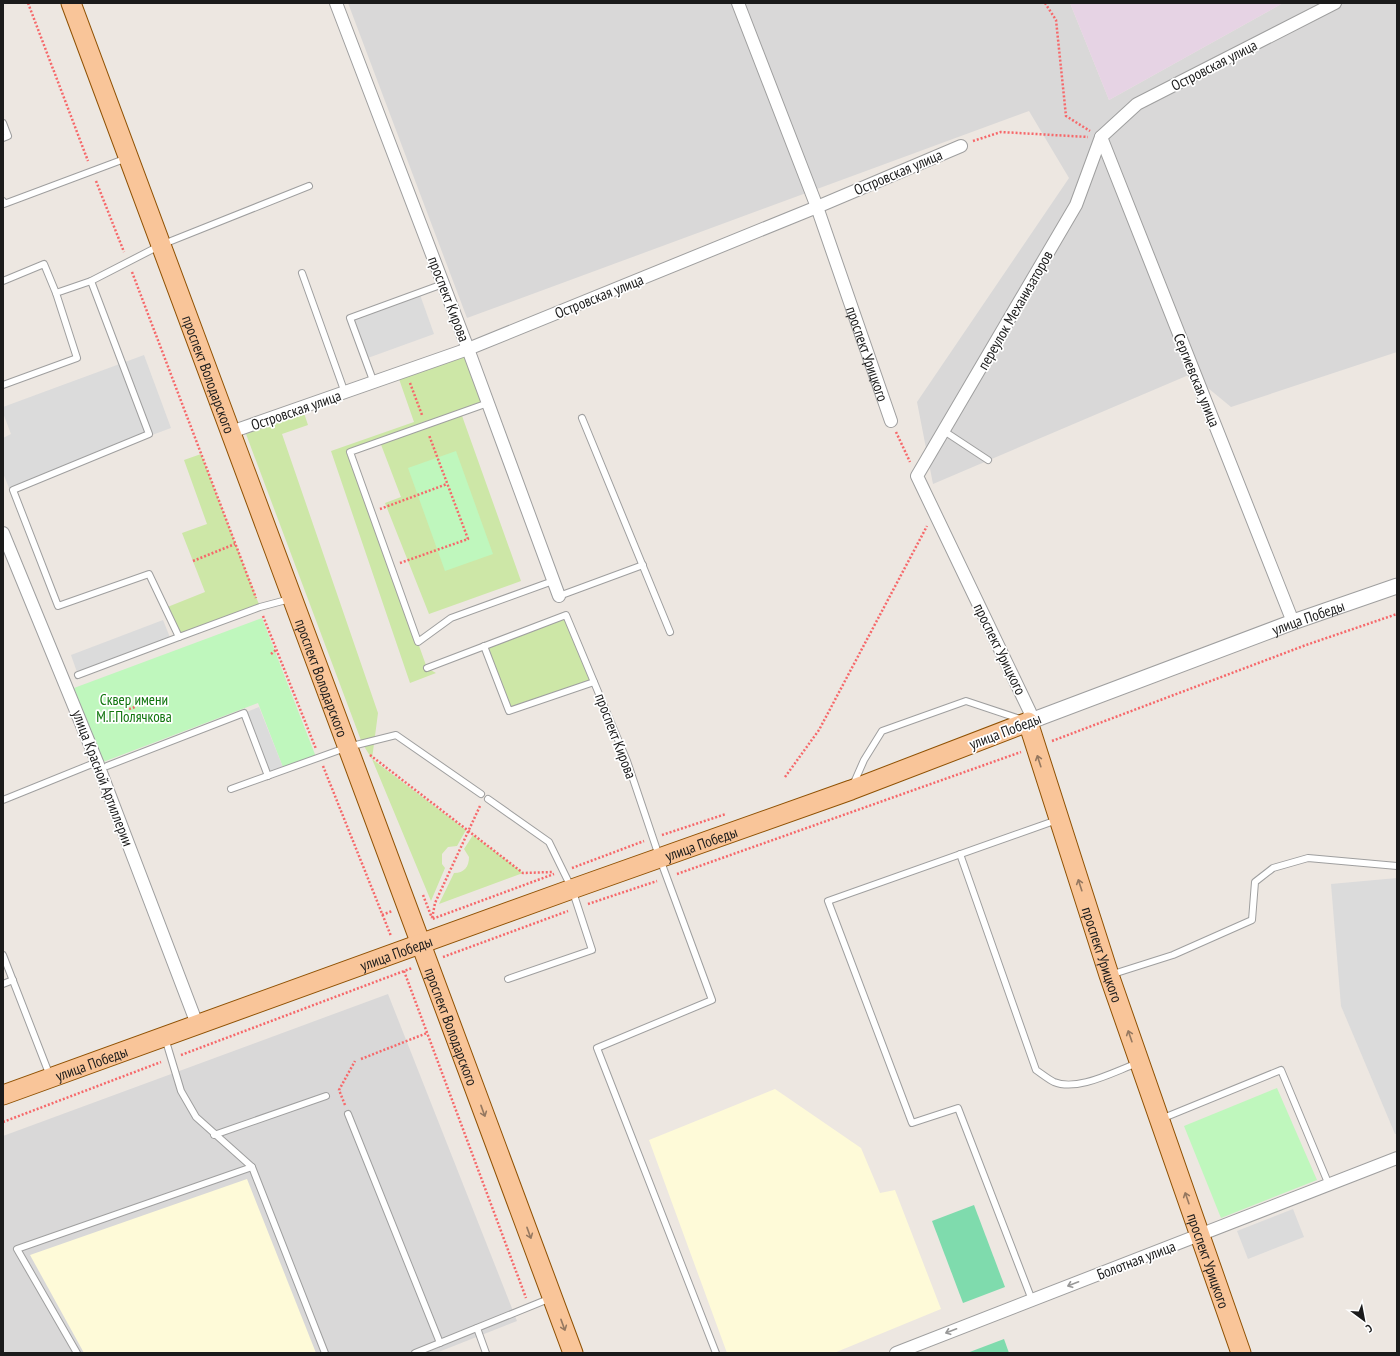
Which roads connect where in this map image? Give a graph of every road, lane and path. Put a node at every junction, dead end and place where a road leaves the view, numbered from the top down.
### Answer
1 (28, 3) edge
2 (71, 3) edge
3 (336, 3) edge
4 (738, 3) edge
5 (1044, 3) edge
6 (1335, 3) edge
7 (3, 122) edge
8 (1101, 137) junction
9 (3, 138) edge
10 (962, 146) joint
11 (129, 157) junction
12 (92, 171) junction
13 (309, 186) dead end
14 (3, 201) edge
15 (817, 207) junction
16 (161, 245) junction
17 (128, 262) junction
18 (302, 273) dead end
19 (3, 281) edge
20 (92, 281) junction
21 (443, 284) junction
22 (56, 293) junction
23 (468, 350) junction
24 (407, 376) dead end
25 (374, 383) junction
26 (3, 384) edge
27 (345, 393) junction
28 (488, 403) junction
29 (582, 418) dead end
30 (891, 421) joint
31 (426, 425) junction
32 (944, 431) junction
33 (231, 432) junction
34 (988, 460) dead end
35 (917, 476) junction
36 (447, 484) junction
37 (934, 512) junction
38 (372, 513) junction
39 (3, 534) edge
40 (236, 544) junction
41 (193, 561) dead end
42 (643, 565) junction
43 (391, 566) junction
44 (553, 581) junction
45 (1397, 586) edge
46 (559, 596) joint
47 (293, 598) junction
48 (260, 607) junction
49 (1397, 614) edge
50 (1293, 622) junction
51 (670, 632) dead end
52 (179, 637) junction
53 (484, 646) junction
54 (276, 650) junction
55 (271, 654) dead end
56 (427, 668) dead end
57 (78, 675) dead end
58 (594, 682) junction
59 (135, 707) dead end
60 (129, 709) dead end
61 (1028, 722) junction
62 (355, 745) junction
63 (1035, 747) junction
64 (319, 757) junction
65 (102, 764) junction
66 (268, 776) junction
67 (785, 777) dead end
68 (232, 789) dead end
69 (851, 790) junction
70 (481, 794) dead end
71 (488, 799) dead end
72 (3, 800) edge
73 (481, 804) dead end
74 (1059, 820) junction
75 (469, 833) junction
76 (960, 854) junction
77 (660, 858) junction
78 (1397, 866) edge
79 (563, 871) junction
80 (667, 877) junction
81 (572, 889) junction
82 (578, 907) junction
83 (432, 919) dead end
84 (421, 943) junction
85 (397, 952) junction
86 (3, 955) edge
87 (428, 962) junction
88 (404, 971) junction
89 (1109, 975) junction
90 (508, 979) dead end
91 (13, 980) junction
92 (3, 984) edge
93 (197, 1024) junction
94 (427, 1033) junction
95 (164, 1036) junction
96 (171, 1058) junction
97 (361, 1059) dead end
98 (355, 1061) dead end
99 (1140, 1062) junction
100 (50, 1078) junction
101 (3, 1095) edge
102 (326, 1096) dead end
103 (348, 1114) joint
104 (1160, 1119) junction
105 (3, 1122) edge
106 (214, 1135) junction
107 (1397, 1158) edge
108 (252, 1168) junction
109 (1329, 1185) junction
110 (1200, 1235) junction
111 (553, 1298) junction
112 (1032, 1300) junction
113 (530, 1307) junction
114 (477, 1328) junction
115 (440, 1343) junction
116 (76, 1353) edge
117 (325, 1353) edge
118 (415, 1353) edge
119 (486, 1353) edge
120 (574, 1353) edge
121 (716, 1353) edge
122 (896, 1353) edge
123 (1241, 1353) edge

1 - 12 path
2 - 11 main road, проспект Володарского
3 - 21 street, проспект Кирова
4 - 15 street, проспект Урицкого
5 - 8 path
6 - 8 street, Островская улица
7 - 9 lane
8 - 10 path
8 - 32 street, переулок Механизаторов
8 - 50 street, Сергиевская улица
10 - 15 street, Островская улица
11 - 12 lane
11 - 16 main road, проспект Володарского
12 - 14 lane
12 - 17 path
13 - 16 lane
15 - 23 street, Островская улица
15 - 30 street, проспект Урицкого
16 - 17 lane
16 - 33 main road, проспект Володарского
17 - 20 lane
17 - 40 path
18 - 27 lane
19 - 22 lane
20 - 22 lane
20 - 52 lane
21 - 23 street, проспект Кирова
21 - 25 lane
22 - 26 lane
23 - 25 street, Островская улица
23 - 28 street, проспект Кирова
24 - 31 path
25 - 27 street, Островская улица
27 - 33 street, Островская улица
28 - 31 lane
28 - 44 street, проспект Кирова
29 - 42 lane
30 - 35 path, проспект Урицкого
31 - 36 path
31 - 38 lane
32 - 34 lane
32 - 35 street, переулок Механизаторов
33 - 47 main road, проспект Володарского
35 - 37 street, проспект Урицкого
36 - 38 path
36 - 43 path
37 - 61 street, проспект Урицкого
37 - 67 path
38 - 43 lane
39 - 65 street, улица Красной Артиллерии
40 - 41 path
40 - 48 path
42 - 46 lane
42 - 51 lane
43 - 44 lane
44 - 46 street, проспект Кирова
45 - 50 street, улица Победы
47 - 48 lane
47 - 62 main road, проспект Володарского
48 - 52 lane
48 - 54 path
49 - 63 path
50 - 61 street, улица Победы
52 - 57 lane
53 - 56 lane
53 - 58 lane
53 - 58 lane, проспект Кирова
54 - 55 path
54 - 64 path
58 - 77 lane, проспект Кирова
59 - 60 path
61 - 63 main road, проспект Урицкого
61 - 69 main road, улица Победы
61 - 69 lane
62 - 64 lane
62 - 70 lane
62 - 75 path
62 - 84 main road, проспект Володарского
74 -> 63 main road, проспект Урицкого
63 - 80 path
64 - 66 lane
64 - 85 path
65 - 66 lane
65 - 72 lane
65 - 93 street, улица Красной Артиллерии
66 - 68 lane
69 - 77 main road, улица Победы
71 - 79 lane
73 - 75 path
74 - 76 lane
89 -> 74 main road, проспект Урицкого
75 - 79 path
75 - 83 path
76 - 99 lane
76 - 112 lane
77 - 80 lane, проспект Кирова
77 - 81 main road, улица Победы
78 - 89 lane
79 - 81 lane
80 - 82 path
80 - 121 lane, проспект Кирова
81 - 82 lane
81 - 84 main road, улица Победы
82 - 87 path
82 - 90 lane
84 - 85 main road, улица Победы
84 - 87 main road, проспект Володарского
85 - 88 path
85 - 93 main road, улица Победы
86 - 91 lane
87 - 88 path
87 -> 111 main road, проспект Володарского
88 - 94 path
88 - 96 path
99 -> 89 main road, проспект Урицкого
91 - 92 lane
91 - 100 lane
93 - 95 main road, улица Победы
94 - 97 path
94 - 113 path
95 - 96 lane
95 - 100 main road, улица Победы
96 - 105 path
96 - 106 lane
98 - 103 path
99 - 104 main road, проспект Урицкого
100 - 101 main road, улица Победы
102 - 106 lane
103 - 115 lane
104 - 109 lane
110 -> 104 main road, проспект Урицкого
106 - 108 lane
107 - 109 street, Болотная улица
108 - 116 lane
108 - 117 lane
109 - 110 street, Болотная улица
110 -> 112 street, Болотная улица
110 - 123 main road, проспект Урицкого
111 - 113 lane
111 -> 120 main road, проспект Володарского
112 -> 122 street, Болотная улица
113 - 114 lane
114 - 115 lane
114 - 119 lane
115 - 118 lane

